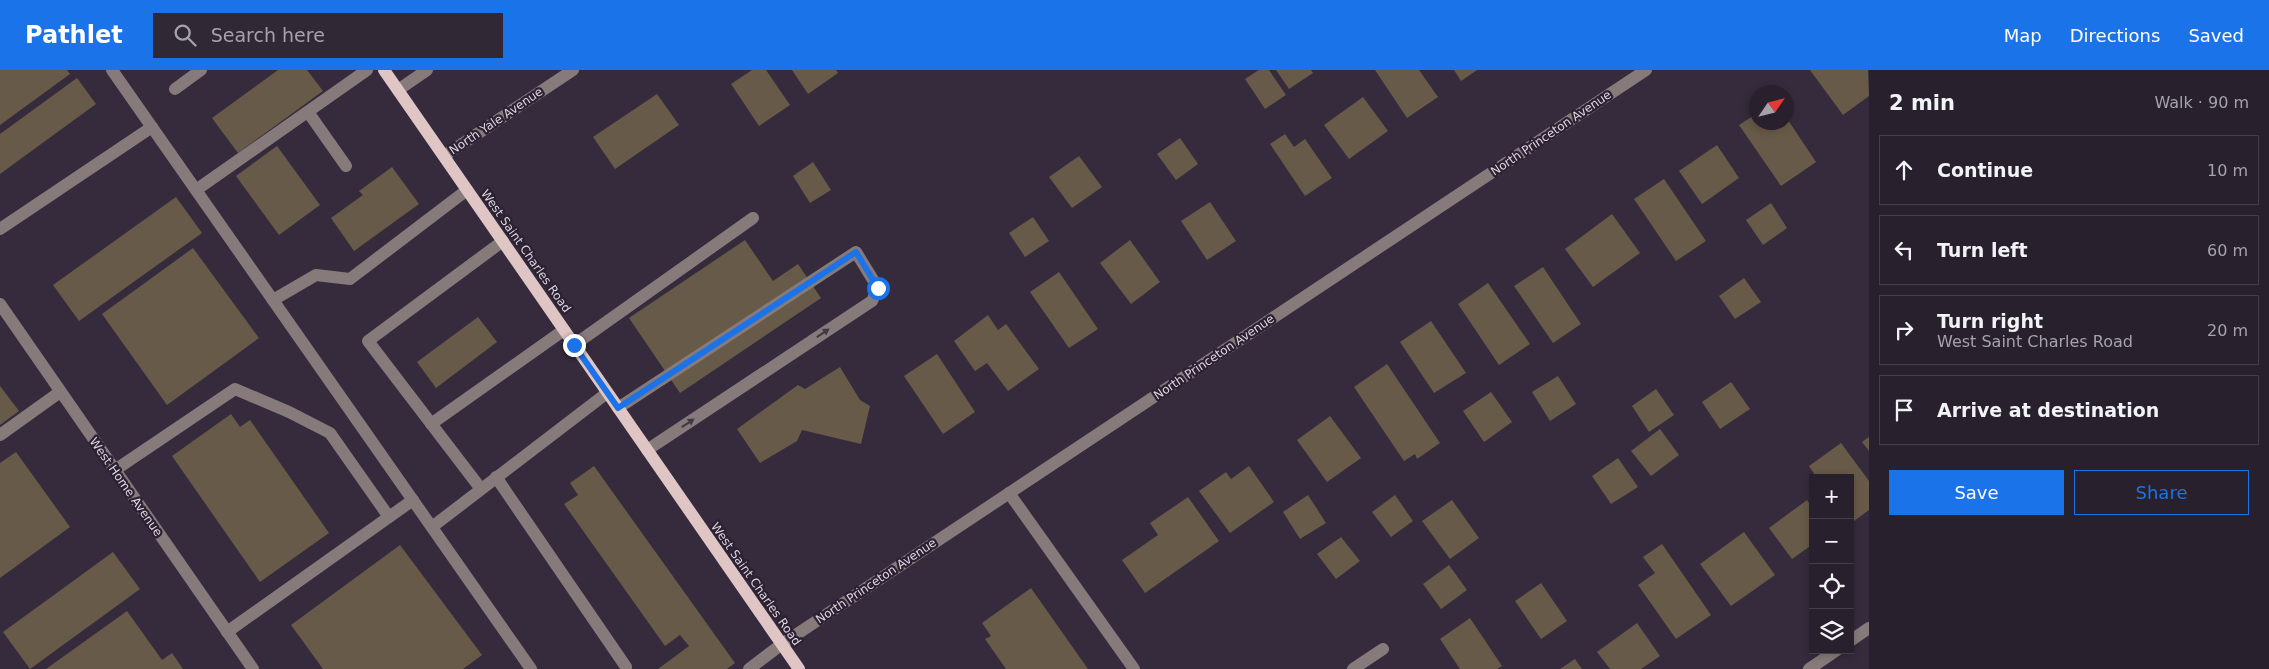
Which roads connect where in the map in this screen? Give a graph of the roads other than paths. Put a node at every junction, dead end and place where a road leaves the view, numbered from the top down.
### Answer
1 (112, 70) edge
2 (200, 70) edge
3 (366, 70) edge
4 (384, 70) edge
5 (427, 70) edge
6 (572, 70) edge
7 (1646, 70) edge
8 (175, 89) dead end
9 (398, 90) junction
10 (308, 112) junction
11 (152, 127) junction
12 (444, 156) junction
13 (346, 166) dead end
14 (196, 190) junction
15 (467, 190) junction
16 (753, 218) dead end
17 (0, 228) edge
18 (503, 241) junction
19 (273, 300) junction
20 (0, 304) edge
21 (564, 330) junction
22 (574, 345) junction
23 (60, 392) junction
24 (607, 393) junction
25 (618, 408) junction
26 (431, 424) junction
27 (0, 435) edge
28 (647, 450) junction
29 (115, 470) junction
30 (496, 477) junction
31 (481, 489) junction
32 (1010, 493) junction
33 (413, 500) junction
34 (389, 517) junction
35 (432, 527) junction
36 (1869, 628) edge
37 (227, 632) junction
38 (1854, 638) edge
39 (782, 644) junction
40 (1383, 649) dead end
41 (1831, 654) edge
42 (626, 667) dead end
43 (252, 669) edge
44 (531, 669) edge
45 (749, 669) edge
46 (799, 669) edge
47 (1134, 669) edge
48 (1353, 669) edge
49 (1810, 669) edge

1 - 11 street
2 - 8 street
3 - 10 street
4 - 9 main road, West Saint Charles Road
5 - 9 street
6 - 12 street, North Yale Avenue
7 - 32 street, North Princeton Avenue
9 - 12 main road, West Saint Charles Road
10 - 13 street
10 - 14 street
11 - 14 street
11 - 17 street
12 - 15 main road, West Saint Charles Road
14 - 19 street
15 - 18 main road, West Saint Charles Road
15 - 19 street
16 - 22 street
18 - 21 main road, West Saint Charles Road
18 - 26 street
19 - 33 street
20 - 23 street, West Home Avenue
21 - 22 main road, West Saint Charles Road
21 - 26 street
22 - 24 main road, West Saint Charles Road
23 - 27 street
23 - 29 street, West Home Avenue
24 - 25 main road, West Saint Charles Road
24 - 30 street
25 - 28 main road, West Saint Charles Road
28 -> 25 street
26 - 31 street
28 - 39 main road, West Saint Charles Road
29 - 34 street
29 - 37 street, West Home Avenue
30 - 31 street
30 - 42 street
31 - 35 street
32 - 39 street, North Princeton Avenue
32 - 47 street
33 - 34 street
33 - 35 street
34 - 37 street
35 - 44 street
36 - 38 street
37 - 43 street, West Home Avenue
39 - 45 street, North Princeton Avenue
39 - 46 main road, West Saint Charles Road
40 - 48 street
41 - 49 street

